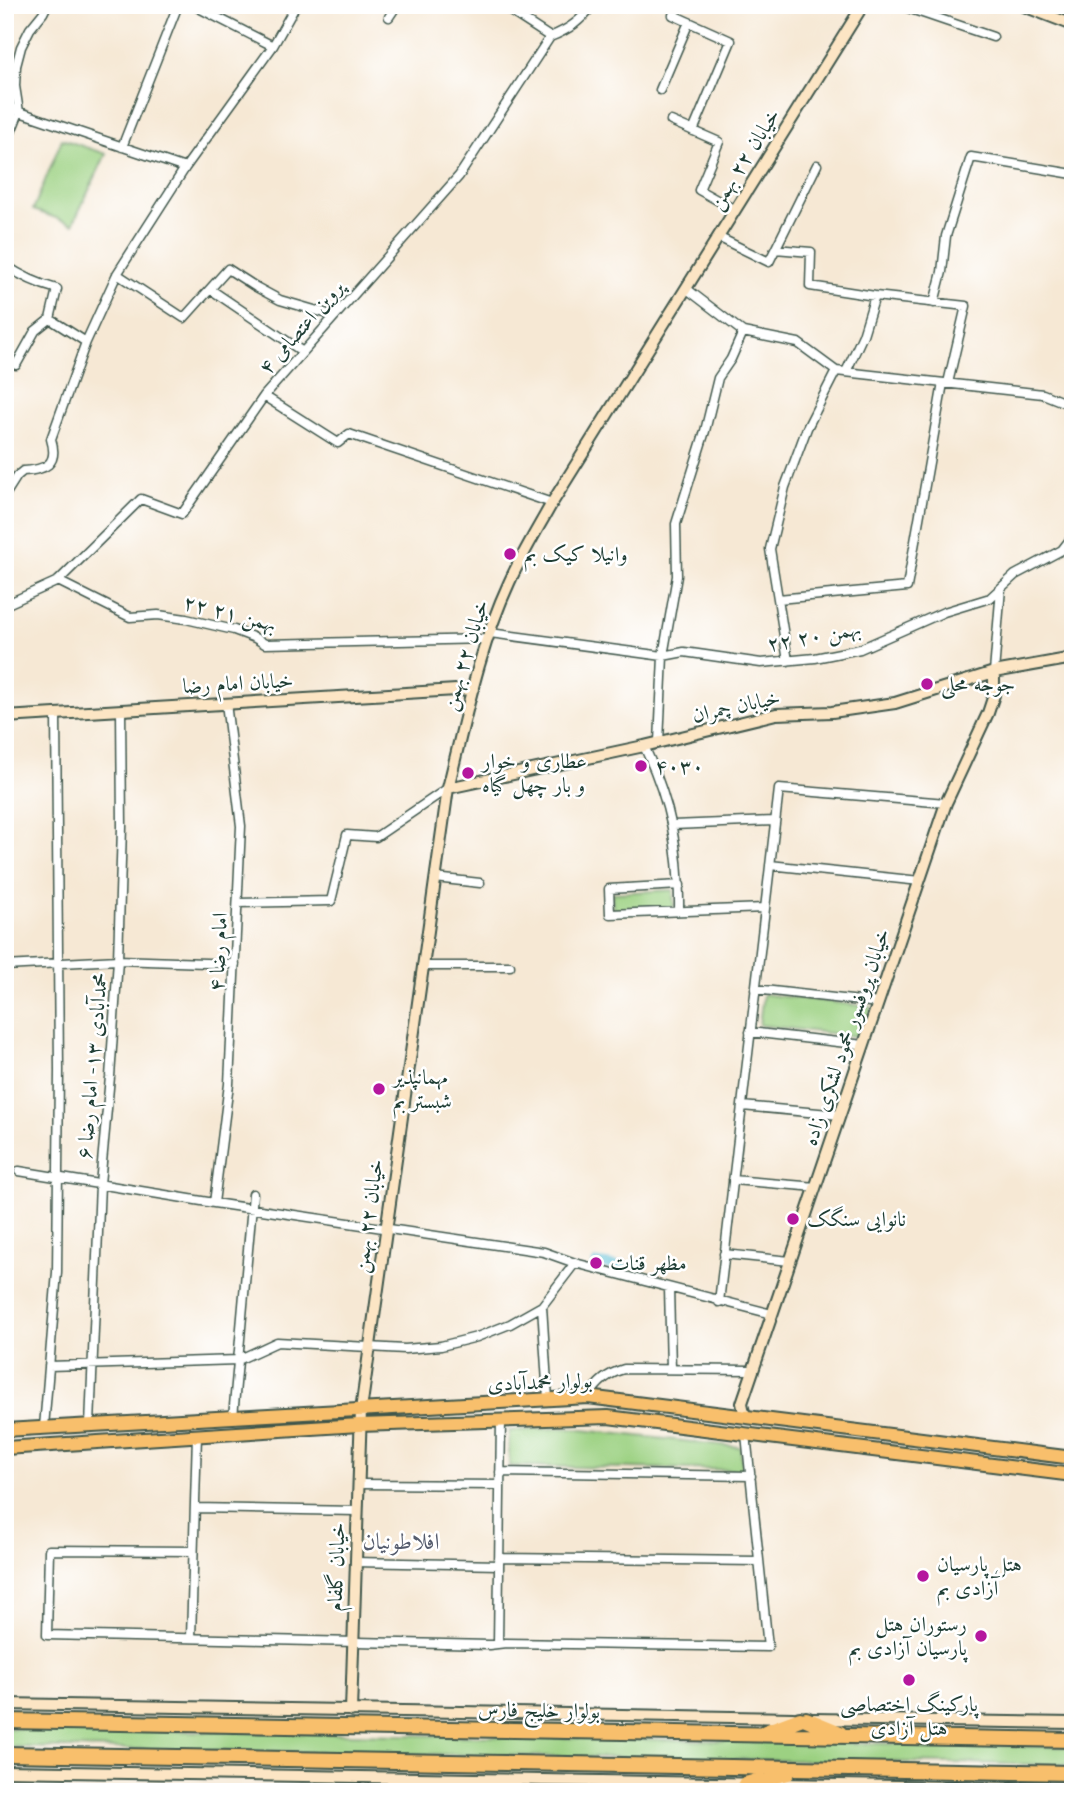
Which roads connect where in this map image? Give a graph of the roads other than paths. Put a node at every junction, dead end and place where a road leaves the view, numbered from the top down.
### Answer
1 (47, 5) edge
2 (178, 5) edge
3 (193, 5) edge
4 (296, 5) edge
5 (397, 5) edge
6 (500, 5) edge
7 (593, 5) edge
8 (678, 5) edge
9 (863, 5) edge
10 (899, 5) edge
11 (1021, 5) edge
12 (389, 17) dead end
13 (689, 22) junction
14 (1073, 26) edge
15 (550, 37) junction
16 (993, 37) dead end
17 (273, 46) junction
18 (660, 90) dead end
19 (5, 107) edge
20 (19, 112) junction
21 (671, 121) dead end
22 (693, 131) junction
23 (5, 147) edge
24 (122, 147) junction
25 (817, 165) dead end
26 (185, 168) junction
27 (1073, 174) edge
28 (735, 210) junction
29 (718, 237) junction
30 (775, 249) junction
31 (5, 265) edge
32 (117, 274) junction
33 (210, 289) junction
34 (687, 289) junction
35 (875, 296) junction
36 (934, 303) junction
37 (335, 316) junction
38 (50, 319) junction
39 (743, 332) junction
40 (86, 342) junction
41 (303, 352) junction
42 (5, 362) edge
43 (841, 372) junction
44 (946, 383) junction
45 (264, 396) junction
46 (1073, 406) edge
47 (5, 495) edge
48 (552, 503) junction
49 (1073, 536) edge
50 (58, 581) junction
51 (1001, 588) junction
52 (778, 599) junction
53 (5, 605) edge
54 (489, 636) junction
55 (663, 656) junction
56 (1073, 657) edge
57 (788, 661) junction
58 (994, 672) junction
59 (473, 689) junction
60 (226, 704) junction
61 (121, 710) junction
62 (55, 714) junction
63 (5, 717) edge
64 (659, 742) junction
65 (644, 746) junction
66 (448, 788) junction
67 (946, 803) junction
68 (775, 821) junction
69 (673, 825) junction
70 (770, 865) junction
71 (435, 878) junction
72 (920, 881) junction
73 (480, 883) dead end
74 (680, 886) junction
75 (237, 904) junction
76 (765, 908) junction
77 (679, 911) junction
78 (118, 960) junction
79 (58, 962) junction
80 (235, 964) junction
81 (5, 966) edge
82 (422, 966) junction
83 (510, 966) dead end
84 (755, 989) junction
85 (878, 1003) junction
86 (750, 1032) junction
87 (864, 1045) junction
88 (742, 1106) junction
89 (840, 1115) junction
90 (19, 1171) dead end
91 (58, 1177) junction
92 (733, 1180) junction
93 (100, 1184) junction
94 (816, 1187) junction
95 (253, 1194) dead end
96 (214, 1203) junction
97 (252, 1209) junction
98 (386, 1229) junction
99 (724, 1254) junction
100 (790, 1261) junction
101 (575, 1263) junction
102 (669, 1289) junction
103 (719, 1302) junction
104 (542, 1306) junction
105 (772, 1314) junction
106 (369, 1347) junction
107 (238, 1360) junction
108 (92, 1364) junction
109 (48, 1366) junction
110 (671, 1369) junction
111 (753, 1370) junction
112 (588, 1397) junction
113 (548, 1399) junction
114 (360, 1410) junction
115 (233, 1417) junction
116 (745, 1417) junction
117 (501, 1420) junction
118 (90, 1425) junction
119 (359, 1425) junction
120 (44, 1427) junction
121 (5, 1430) edge
122 (747, 1434) junction
123 (197, 1436) junction
124 (5, 1448) edge
125 (1073, 1458) edge
126 (500, 1472) junction
127 (1073, 1475) edge
128 (751, 1476) junction
129 (358, 1484) junction
130 (500, 1485) junction
131 (195, 1508) junction
132 (357, 1511) junction
133 (193, 1551) junction
134 (759, 1560) junction
135 (499, 1561) junction
136 (355, 1562) junction
137 (191, 1638) junction
138 (353, 1642) junction
139 (498, 1644) junction
140 (5, 1704) edge
141 (351, 1711) junction
142 (803, 1719) junction
143 (5, 1721) edge
144 (1073, 1723) edge
145 (759, 1735) junction
146 (848, 1736) junction
147 (1073, 1740) edge
148 (5, 1754) edge
149 (806, 1768) junction
150 (5, 1771) edge
151 (1073, 1773) edge
152 (745, 1784) junction
153 (1073, 1789) edge

1 - 20 street
2 - 24 street
3 - 17 street
4 - 17 street
5 - 12 street
6 - 15 street
7 - 15 street, پروین اعتصامی ۴
8 - 13 street
9 - 28 street, خیابان ۲۲ بهمن
10 - 16 street
11 - 14 street
13 - 18 street
13 - 22 street
15 - 37 street, پروین اعتصامی ۴
17 - 26 street
19 - 20 street
20 - 23 street
20 - 24 street
21 - 22 street
22 - 28 street
24 - 26 street
25 - 30 street
26 - 32 street
27 - 36 street
28 - 29 street, خیابان ۲۲ بهمن
29 - 30 street
29 - 34 street, خیابان ۲۲ بهمن
30 - 35 street
31 - 38 street
32 - 33 street
32 - 40 street
33 - 37 street
33 - 41 street
34 - 39 street
34 - 48 street, خیابان ۲۲ بهمن
35 - 36 street
35 - 43 street
36 - 44 street
37 - 41 street, پروین اعتصامی ۴
38 - 40 street
38 - 42 street
39 - 43 street
39 - 55 street
40 - 47 street
41 - 45 street, پروین اعتصامی ۴
43 - 44 street
43 - 52 street
44 - 46 street
44 - 52 street
45 - 48 street
45 - 50 street, پروین اعتصامی ۴
48 - 54 street, خیابان ۲۲ بهمن
49 - 51 street, ۲۲ بهمن ۲۰
50 - 53 street, پروین اعتصامی ۴
50 - 54 street, ۲۲ بهمن ۲۱
51 - 57 street, ۲۲ بهمن ۲۰
51 - 58 street
52 - 57 street
54 - 55 street, ۲۲ بهمن ۲۰
54 - 59 street, خیابان ۲۲ بهمن
55 - 57 street, ۲۲ بهمن ۲۰
55 - 64 street
56 - 58 street, خیابان چمران
58 - 64 street, خیابان چمران
58 - 67 street, خیابان پروفسور محمود لشکری زاده
59 - 60 street, خیابان امام رضا
59 - 66 street, خیابان ۲۲ بهمن
60 - 61 street, خیابان امام رضا
60 - 75 street, امام رضا ۴
61 - 62 street, خیابان امام رضا
61 - 78 street, محمدآبادی ۱۳- امام رضا ۶
62 - 63 street, خیابان امام رضا
62 - 79 street
64 - 65 street, خیابان چمران
65 - 66 street, خیابان چمران
65 - 69 street
66 - 71 street, خیابان ۲۲ بهمن
66 - 75 street
67 - 68 street
67 - 72 street, خیابان پروفسور محمود لشکری زاده
68 - 69 street
68 - 70 street
69 - 74 street
70 - 72 street
70 - 76 street
71 - 73 street
71 - 82 street, خیابان ۲۲ بهمن
72 - 85 street, خیابان پروفسور محمود لشکری زاده
74 - 77 street
74 - 77 street
75 - 80 street, امام رضا ۴
76 - 77 street
76 - 84 street
78 - 79 street
78 - 80 street
78 - 93 street, محمدآبادی ۱۳- امام رضا ۶
79 - 81 street
79 - 91 street
80 - 96 street, امام رضا ۴
82 - 83 street
82 - 98 street, خیابان ۲۲ بهمن
84 - 85 street
84 - 86 street
85 - 87 street, خیابان پروفسور محمود لشکری زاده
86 - 87 street
86 - 88 street
87 - 89 street, خیابان پروفسور محمود لشکری زاده
88 - 89 street
88 - 92 street
89 - 94 street, خیابان پروفسور محمود لشکری زاده
90 - 91 street
91 - 93 street
91 - 109 street
92 - 94 street
92 - 99 street
93 - 96 street
93 - 108 street, محمدآبادی ۱۳- امام رضا ۶
94 - 100 street, خیابان پروفسور محمود لشکری زاده
95 - 97 street
96 - 97 street
97 - 98 street
97 - 107 street
98 - 101 street
98 - 106 street, خیابان ۲۲ بهمن
99 - 100 street
99 - 103 street
100 - 105 street, خیابان پروفسور محمود لشکری زاده
101 - 102 street
101 - 104 street
102 - 103 street
102 - 110 street
103 - 105 street
104 - 106 street
104 - 113 street
105 - 111 street, خیابان پروفسور محمود لشکری زاده
106 - 107 street
106 - 114 street, خیابان ۲۲ بهمن
107 - 108 street
107 - 115 street
108 - 109 street
108 - 118 street, محمدآبادی ۱۳- امام رضا ۶
109 - 120 street
110 - 111 street
110 - 112 street
111 - 116 street, خیابان پروفسور محمود لشکری زاده
112 - 113 main road, بولوار محمدآبادی
112 - 116 main road, بولوار محمدآبادی
113 - 114 main road, بولوار محمدآبادی
114 - 115 main road, بولوار محمدآبادی
114 - 119 street, خیابان ۲۲ بهمن
115 - 118 main road, بولوار محمدآبادی
116 - 122 main road
116 - 125 main road, بولوار محمدآبادی
117 - 119 main road, بولوار محمدآبادی
117 - 122 main road, بولوار محمدآبادی
117 - 126 street
118 - 120 main road, بولوار محمدآبادی
119 - 123 main road, بولوار محمدآبادی
119 - 129 street, خیابان گلفام
120 - 121 main road, بولوار محمدآبادی
122 - 127 main road, بولوار محمدآبادی
122 - 128 street
123 - 124 main road, بولوار محمدآبادی
123 - 131 street
126 - 128 street
126 - 130 street
128 - 134 street
129 - 130 street
129 - 132 street, خیابان گلفام
130 - 135 street
131 - 132 street
131 - 133 street
132 - 136 street, خیابان گلفام
133 - 137 street
133 - 137 street
134 - 135 street
134 - 139 street
135 - 136 street
135 - 139 street
136 - 138 street, خیابان گلفام
137 - 138 street
138 - 139 street
138 - 141 street, خیابان گلفام
140 - 141 street
141 - 142 street
142 - 144 street
142 - 145 highway
142 - 146 highway
143 - 145 highway, بولوار خلیج فارس
145 - 146 highway, بولوار خلیج فارس
146 - 147 highway, بولوار خلیج فارس
148 - 149 highway
149 - 151 highway
149 - 152 highway
150 - 152 street
152 - 153 street

